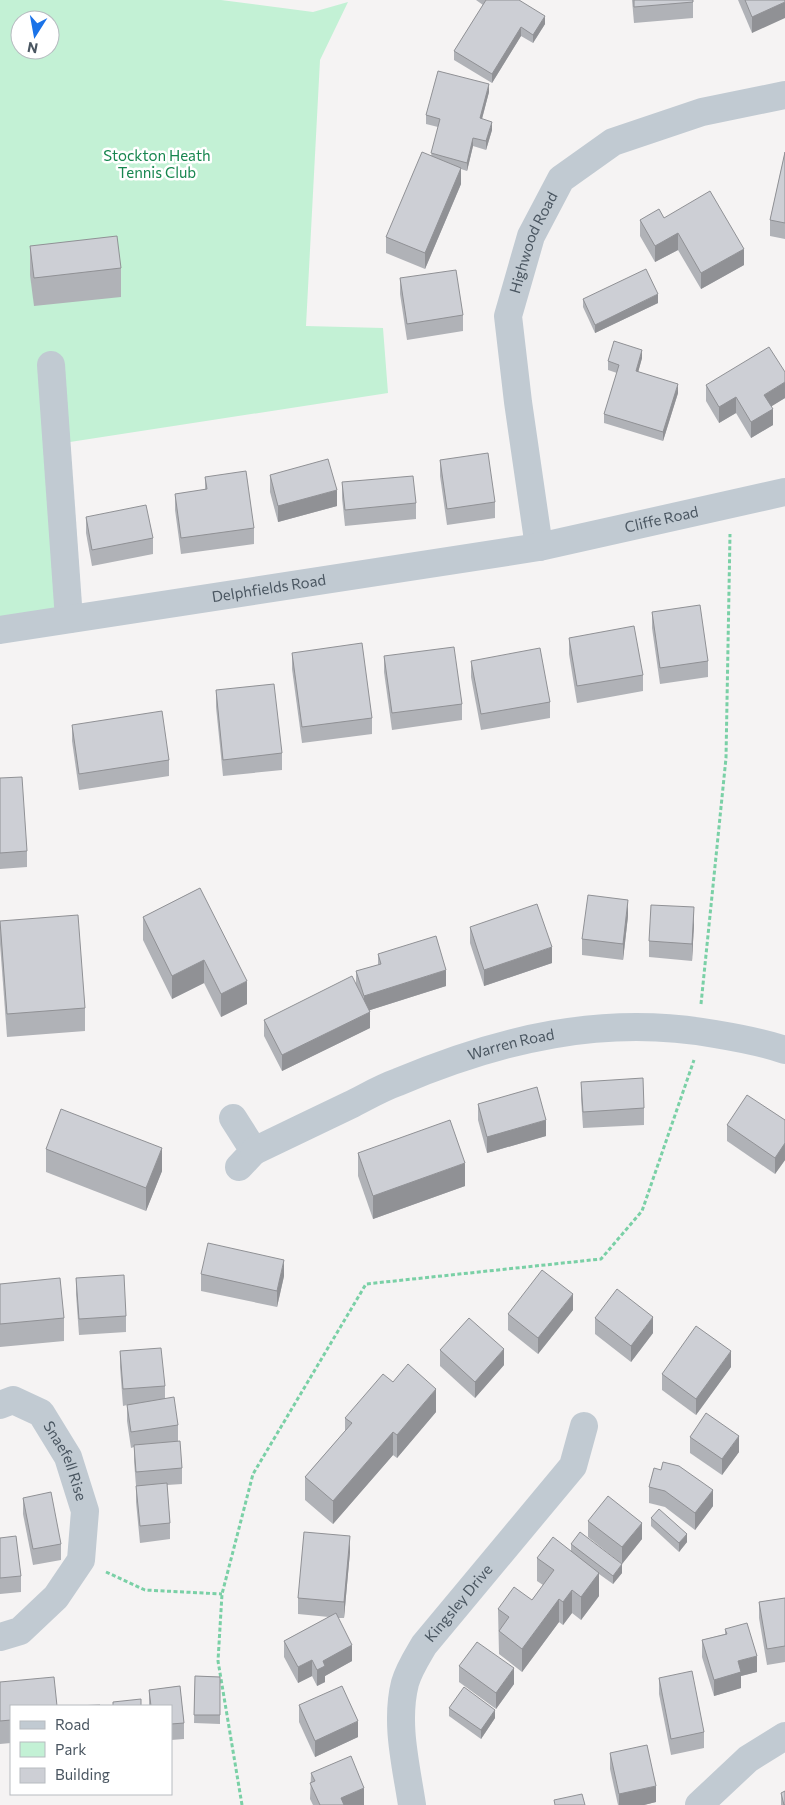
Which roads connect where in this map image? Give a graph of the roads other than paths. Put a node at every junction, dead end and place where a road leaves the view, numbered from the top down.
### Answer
1 (785, 95) edge
2 (51, 365) dead end
3 (785, 492) edge
4 (539, 548) junction
5 (69, 619) junction
6 (0, 630) edge
7 (785, 1050) edge
8 (233, 1118) dead end
9 (0, 1405) edge
10 (584, 1426) dead end
11 (0, 1637) edge
12 (785, 1736) edge
13 (412, 1805) edge
14 (699, 1805) edge

1 - 4 street, Highwood Road
2 - 5 street
3 - 4 street, Cliffe Road
4 - 5 street, Delphfields Road
5 - 6 street, Delphfields Road
7 - 8 street, Warren Road
9 - 11 street, Snaefell Rise
10 - 13 street, Kingsley Drive
12 - 14 street

